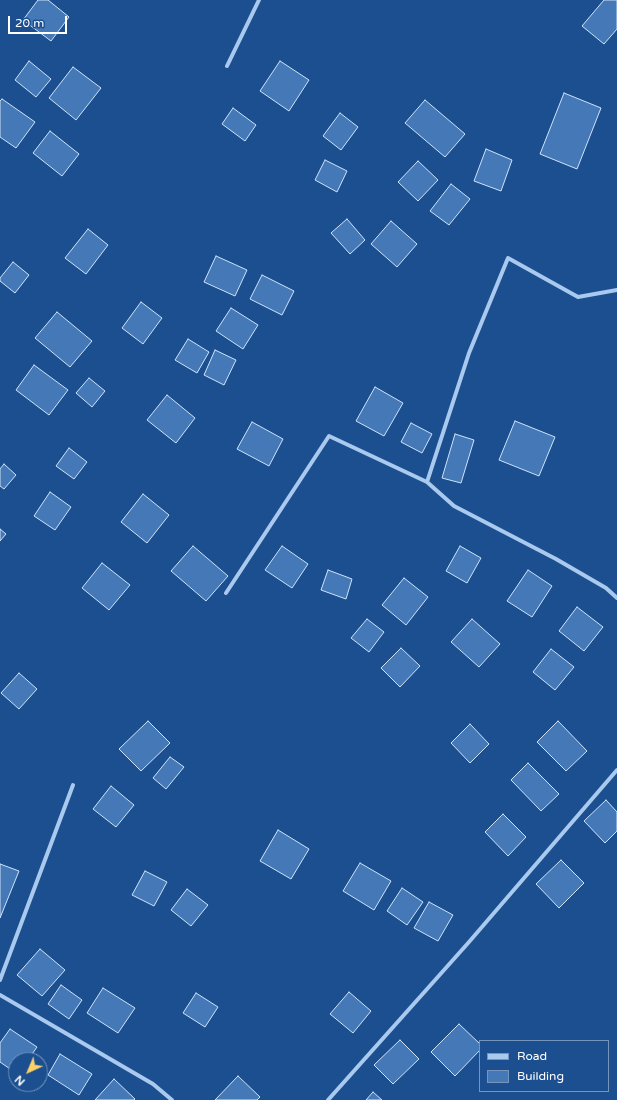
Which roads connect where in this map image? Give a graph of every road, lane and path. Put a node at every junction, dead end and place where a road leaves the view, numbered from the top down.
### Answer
1 (259, 0) edge
2 (227, 66) dead end
3 (617, 290) edge
4 (427, 482) junction
5 (226, 593) dead end
6 (617, 598) edge
7 (617, 770) edge
8 (73, 785) dead end
9 (0, 980) edge
10 (0, 995) edge
11 (172, 1100) edge
12 (328, 1100) edge

1 - 2 street
3 - 4 street
4 - 5 street
4 - 6 street
7 - 12 street
8 - 9 street
10 - 11 street

